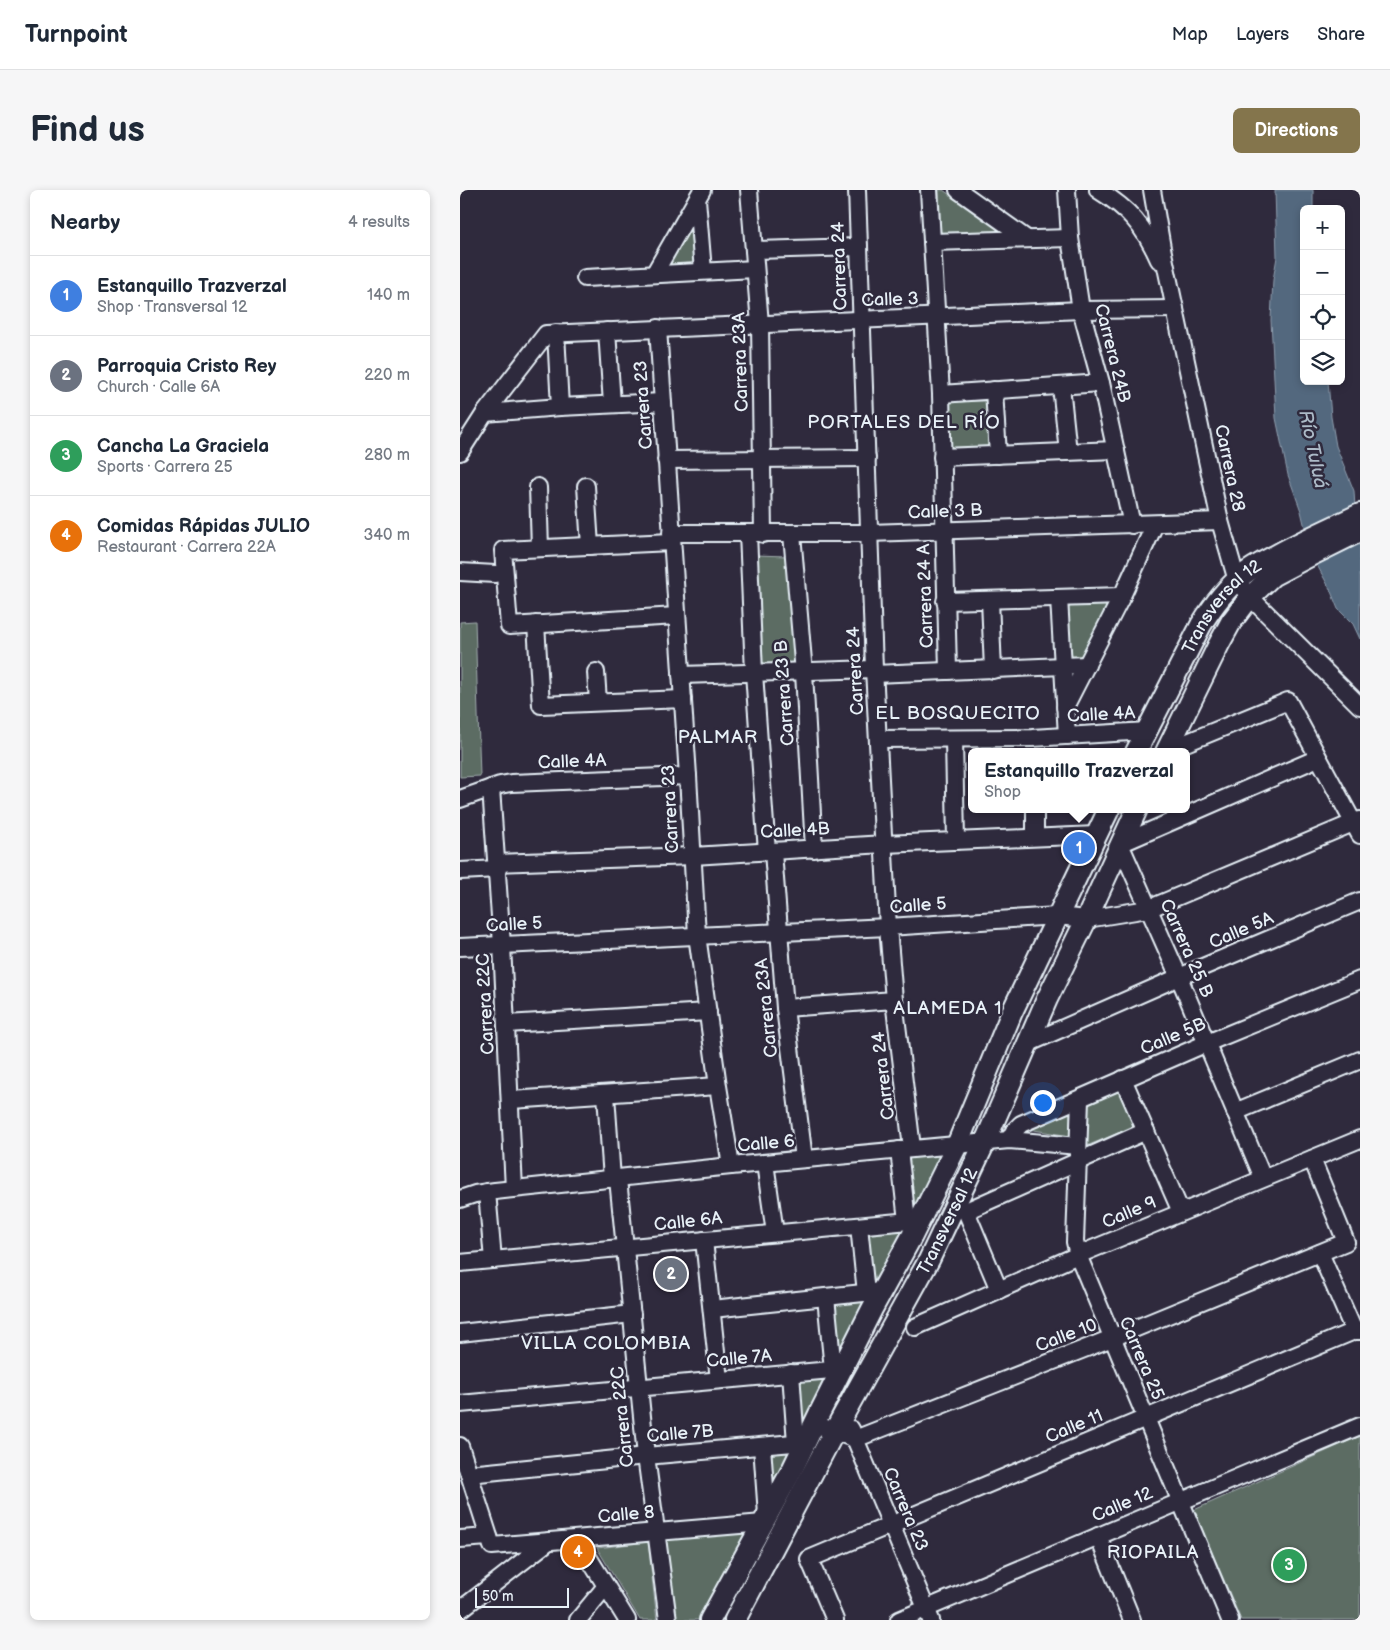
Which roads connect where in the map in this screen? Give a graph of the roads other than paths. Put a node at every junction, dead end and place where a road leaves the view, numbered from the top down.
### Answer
1 (749, 190) edge
2 (856, 190) edge
3 (929, 190) edge
4 (958, 190) edge
5 (1068, 190) edge
6 (1098, 190) edge
7 (1152, 190) edge
8 (700, 194) edge
9 (1070, 238) junction
10 (1027, 240) junction
11 (932, 242) junction
12 (859, 247) junction
13 (754, 250) junction
14 (755, 269) junction
15 (701, 271) junction
16 (654, 274) junction
17 (585, 278) dead end
18 (1170, 283) junction
19 (1175, 309) junction
20 (1081, 310) junction
21 (936, 318) junction
22 (861, 321) junction
23 (760, 324) junction
24 (658, 328) junction
25 (606, 331) junction
26 (551, 333) junction
27 (1101, 382) junction
28 (1061, 386) junction
29 (994, 390) junction
30 (940, 394) junction
31 (662, 402) junction
32 (612, 404) junction
33 (560, 407) junction
34 (486, 413) junction
35 (1116, 450) junction
36 (460, 452) edge
37 (1068, 452) junction
38 (998, 455) junction
39 (942, 457) junction
40 (867, 458) junction
41 (763, 459) junction
42 (666, 460) junction
43 (586, 486) dead end
44 (538, 487) dead end
45 (1360, 514) edge
46 (1220, 521) junction
47 (1155, 524) junction
48 (1132, 525) junction
49 (943, 531) junction
50 (1360, 531) edge
51 (756, 533) junction
52 (869, 533) junction
53 (792, 534) junction
54 (671, 538) junction
55 (590, 546) junction
56 (540, 548) junction
57 (1308, 548) junction
58 (460, 572) edge
59 (495, 574) dead end
60 (1237, 581) junction
61 (1122, 596) junction
62 (1059, 598) junction
63 (1250, 598) junction
64 (990, 600) junction
65 (945, 601) junction
66 (677, 616) junction
67 (536, 624) junction
68 (1087, 665) junction
69 (1063, 666) junction
70 (992, 670) junction
71 (596, 672) dead end
72 (804, 672) junction
73 (874, 672) junction
74 (948, 672) junction
75 (754, 673) junction
76 (681, 675) junction
77 (683, 699) junction
78 (598, 702) junction
79 (1360, 706) edge
80 (1065, 707) junction
81 (1147, 732) junction
82 (1067, 736) junction
83 (878, 739) junction
84 (954, 739) junction
85 (1032, 745) edge
86 (1138, 748) edge
87 (1167, 748) edge
88 (1173, 748) edge
89 (1318, 758) junction
90 (688, 776) junction
91 (491, 788) junction
92 (460, 799) edge
93 (1034, 813) edge
94 (1107, 813) edge
95 (1135, 813) edge
96 (1358, 826) edge
97 (1096, 835) junction
98 (1036, 837) junction
99 (956, 841) junction
100 (884, 844) junction
101 (1120, 844) junction
102 (814, 849) junction
103 (770, 852) junction
104 (693, 856) junction
105 (497, 866) junction
106 (460, 871) edge
107 (1360, 901) edge
108 (1148, 909) junction
109 (1057, 916) junction
110 (1087, 919) junction
111 (888, 927) junction
112 (778, 931) junction
113 (696, 935) junction
114 (502, 945) junction
115 (460, 947) edge
116 (1179, 977) junction
117 (1360, 980) edge
118 (894, 1000) junction
119 (785, 1008) junction
120 (708, 1012) junction
121 (506, 1024) junction
122 (1027, 1044) junction
123 (1207, 1044) junction
124 (1360, 1060) edge
125 (1123, 1079) junction
126 (718, 1086) junction
127 (606, 1095) junction
128 (1080, 1099) junction
129 (510, 1100) junction
130 (1235, 1112) junction
131 (1146, 1131) junction
132 (1360, 1139) edge
133 (1009, 1140) junction
134 (984, 1142) junction
135 (957, 1144) junction
136 (906, 1149) junction
137 (1077, 1154) junction
138 (804, 1159) junction
139 (1312, 1159) junction
140 (765, 1163) junction
141 (731, 1166) junction
142 (1264, 1178) junction
143 (615, 1179) junction
144 (514, 1189) junction
145 (487, 1192) junction
146 (460, 1198) edge
147 (1181, 1212) junction
148 (914, 1220) junction
149 (859, 1226) junction
150 (775, 1233) junction
151 (704, 1240) junction
152 (624, 1248) junction
153 (1320, 1252) junction
154 (1078, 1255) junction
155 (494, 1260) junction
156 (460, 1263) edge
157 (999, 1290) junction
158 (874, 1292) junction
159 (826, 1297) junction
160 (712, 1309) junction
161 (632, 1314) junction
162 (915, 1327) dead end
163 (1357, 1331) edge
164 (460, 1333) edge
165 (1112, 1338) junction
166 (838, 1369) junction
167 (792, 1374) junction
168 (719, 1380) junction
169 (639, 1387) junction
170 (460, 1404) edge
171 (845, 1413) junction
172 (1145, 1418) junction
173 (814, 1424) junction
174 (1360, 1426) edge
175 (834, 1432) junction
176 (855, 1439) junction
177 (801, 1443) junction
178 (460, 1446) edge
179 (762, 1446) junction
180 (646, 1456) junction
181 (469, 1474) junction
182 (1180, 1501) junction
183 (765, 1519) junction
184 (890, 1524) junction
185 (656, 1532) junction
186 (1098, 1536) junction
187 (460, 1539) edge
188 (577, 1539) junction
189 (491, 1541) junction
190 (549, 1541) junction
191 (606, 1586) junction
192 (460, 1610) edge
193 (929, 1614) edge
194 (578, 1620) edge
195 (627, 1620) edge
196 (668, 1620) edge
197 (710, 1620) edge
198 (735, 1620) edge
199 (834, 1620) edge
200 (899, 1620) edge
201 (1132, 1620) edge
202 (1230, 1620) edge

1 - 13 street, Carrera 23A
2 - 12 street, Carrera 24
3 - 11 street, Carrera 24 A
4 - 10 street
5 - 9 street, Carrera 24B
6 - 18 street
7 - 18 street, Carrera 28
8 - 15 street
8 - 16 street
9 - 10 street
9 - 20 street, Carrera 24B
10 - 11 street
11 - 21 street, Carrera 24 A
12 - 13 street
12 - 22 street, Carrera 24
13 - 14 street, Carrera 23A
14 - 15 street
14 - 23 street, Carrera 23A
15 - 16 street
16 - 17 street
18 - 19 street, Carrera 28
19 - 20 street, Calle 3
19 - 46 street, Carrera 28
20 - 21 street, Calle 3
20 - 27 street, Carrera 24B
21 - 22 street, Calle 3
21 - 30 street, Carrera 24 A
22 - 23 street, Calle 3
22 - 40 street, Carrera 24
23 - 24 street, Calle 3
23 - 41 street, Carrera 23A
24 - 25 street, Calle 3
24 - 31 street, Carrera 23
25 - 26 street, Calle 3
25 - 32 street
26 - 33 street
26 - 34 street
27 - 28 street
27 - 35 street, Carrera 24B
28 - 29 street
28 - 37 street
29 - 30 street
29 - 38 street
30 - 39 street, Carrera 24 A
31 - 32 street
31 - 42 street, Carrera 23
32 - 33 street
33 - 34 street
34 - 36 street
35 - 37 street
35 - 48 street, Carrera 24B
37 - 38 street
38 - 39 street
39 - 49 street, Carrera 24 A
40 - 41 street
40 - 52 street, Carrera 24
41 - 42 street
41 - 51 street, Carrera 23A
42 - 54 street, Carrera 23
43 - 55 street
44 - 56 street
45 - 57 main road, Transversal 12
46 - 47 street, Calle 3 B
46 - 60 street, Carrera 28
47 - 48 street, Calle 3 B
47 - 61 street
48 - 49 street, Calle 3 B
49 - 52 street, Calle 3 B
49 - 65 street, Carrera 24 A
50 - 57 main road, Transversal 12
51 - 53 street, Calle 3 B
51 - 54 street, Calle 3 B
51 - 75 street, Carrera 23A
52 - 53 street, Calle 3 B
52 - 73 street, Carrera 24
53 - 72 street, Carrera 23 B
54 - 55 street, Calle 3 B
54 - 66 street, Carrera 23
55 - 56 street, Calle 3 B
56 - 67 street, Calle 3 B
57 - 60 main road, Transversal 12
57 - 63 main road, Transversal 12
58 - 59 street
60 - 63 street, Carrera 28
60 - 81 main road, Transversal 12
61 - 62 street
61 - 68 street
62 - 64 street
62 - 69 street
63 - 79 street, Carrera 28
63 - 87 main road, Transversal 12
64 - 65 street
64 - 70 street
65 - 74 street, Carrera 24 A
66 - 67 street
66 - 76 street, Carrera 23
67 - 78 street
68 - 69 street
68 - 80 street
69 - 70 street
69 - 80 street
70 - 74 street
71 - 78 street
72 - 73 street
72 - 75 street
72 - 102 street, Carrera 23 B
73 - 74 street
73 - 83 street, Carrera 24
75 - 76 street
75 - 103 street, Carrera 23A
76 - 77 street, Carrera 23
77 - 78 street
77 - 90 street, Carrera 23
80 - 82 street
81 - 82 street, Calle 4A
81 - 86 main road, Transversal 12
82 - 85 street, Calle 4A
83 - 84 street, Calle 4A
83 - 100 street, Carrera 24
84 - 85 street, Calle 4A
84 - 99 street
88 - 89 street
89 - 96 street
89 - 101 street
90 - 91 street, Calle 4A
90 - 104 street, Carrera 23
91 - 92 street, Calle 4A
91 - 105 street, Carrera 22C
93 - 98 street
94 - 97 main road, Transversal 12
95 - 101 main road, Transversal 12
96 - 108 street, Calle 5
97 - 98 street, Calle 4B
97 - 109 main road, Transversal 12
98 - 99 street, Calle 4B
99 - 100 street, Calle 4B
100 - 102 street, Calle 4B
100 - 111 street, Carrera 24
101 - 108 street, Carrera 25 B
101 - 110 main road, Transversal 12
102 - 103 street, Calle 4B
103 - 104 street, Calle 4B
103 - 112 street, Carrera 23A
104 - 105 street, Calle 4B
104 - 113 street, Carrera 23
105 - 106 street, Calle 4B
105 - 114 street, Carrera 22C
107 - 116 street, Calle 5A
108 - 110 street, Calle 5
108 - 116 street, Carrera 25 B
109 - 110 street, Calle 5
109 - 111 street, Calle 5
109 - 135 main road, Transversal 12
110 - 122 main road, Transversal 12
111 - 112 street, Calle 5
111 - 118 street, Carrera 24
112 - 113 street, Calle 5
112 - 119 street, Carrera 23A
113 - 114 street, Calle 5
113 - 120 street, Carrera 23
114 - 115 street, Calle 5
114 - 121 street, Carrera 22C
116 - 122 street, Calle 5A
116 - 123 street, Carrera 25 B
117 - 123 street, Calle 5B
118 - 119 street
118 - 136 street, Carrera 24
119 - 138 street, Carrera 23A
120 - 121 street
120 - 126 street, Carrera 23
121 - 129 street, Carrera 22C
122 - 134 main road, Transversal 12
123 - 125 street, Calle 5B
123 - 130 street, Carrera 25 B
124 - 130 street
125 - 128 street, Calle 5B
125 - 131 street
126 - 127 street
126 - 141 street, Carrera 23
127 - 129 street
127 - 143 street, Carrera 22C
128 - 133 street, Calle 5B
128 - 137 street, Carrera 25
129 - 144 street, Carrera 22C
130 - 142 street, Carrera 25 B
131 - 137 street
131 - 147 street
132 - 139 street, Calle 9
133 - 134 street, Calle 6
133 - 137 street, Calle 6
134 - 135 street, Calle 6
134 - 171 main road, Transversal 12
135 - 136 street, Calle 6
135 - 148 main road, Transversal 12
136 - 138 street, Calle 6
136 - 148 street, Carrera 24
137 - 154 street, Carrera 25
137 - 157 street
138 - 140 street, Calle 6
139 - 142 street, Calle 9
139 - 153 street, Calle 10
140 - 141 street, Calle 6
140 - 150 street
141 - 143 street, Calle 6
142 - 147 street, Calle 9
143 - 144 street, Calle 6
143 - 152 street, Carrera 22C
144 - 145 street, Calle 6
145 - 146 street, Calle 6
145 - 155 street
147 - 154 street, Calle 9
148 - 149 street, Calle 6A
148 - 158 main road, Transversal 12
149 - 150 street, Calle 6A
149 - 158 street
150 - 151 street, Calle 6A
151 - 152 street, Calle 6A
151 - 160 street
152 - 155 street, Calle 6A
152 - 161 street, Carrera 22C
153 - 163 street
153 - 165 street, Calle 10
154 - 157 street, Calle 9
154 - 165 street, Carrera 25
155 - 156 street, Calle 6A
157 - 162 street, Calle 9
158 - 159 street
158 - 166 main road, Transversal 12
159 - 160 street
159 - 166 street
160 - 168 street
161 - 164 street
161 - 169 street, Carrera 22C
163 - 172 street, Calle 11
165 - 172 street, Carrera 25
165 - 176 street, Calle 10
166 - 167 street, Calle 7A
166 - 173 main road, Transversal 12
167 - 168 street, Calle 7A
167 - 177 street
168 - 169 street, Calle 7A
169 - 170 street, Calle 7A
169 - 180 street, Carrera 22C
171 - 175 main road, Transversal 12
171 - 176 street, Carrera 23
172 - 182 street, Carrera 25
172 - 184 street, Calle 11
173 - 175 street
173 - 177 main road, Transversal 12
174 - 182 street, Calle 12
175 - 176 street
175 - 198 main road, Transversal 12
176 - 184 street, Carrera 23
177 - 179 street, Calle 7B
177 - 183 main road, Transversal 12
178 - 181 street
179 - 180 street, Calle 7B
179 - 183 street
180 - 181 street, Calle 7B
180 - 185 street, Carrera 22C
181 - 189 street
182 - 186 street, Calle 12
182 - 202 street, Carrera 25
183 - 185 street, Calle 8
183 - 197 main road, Transversal 12
184 - 193 street, Carrera 23
184 - 199 street, Calle 11
185 - 188 street, Calle 8
185 - 196 street, Carrera 22C
186 - 193 street, Calle 12
186 - 201 street
187 - 189 street, Calle 8
188 - 190 street, Calle 8
188 - 191 street
189 - 190 street, Calle 8
190 - 192 street
191 - 194 street
191 - 195 street
193 - 200 street, Calle 12

